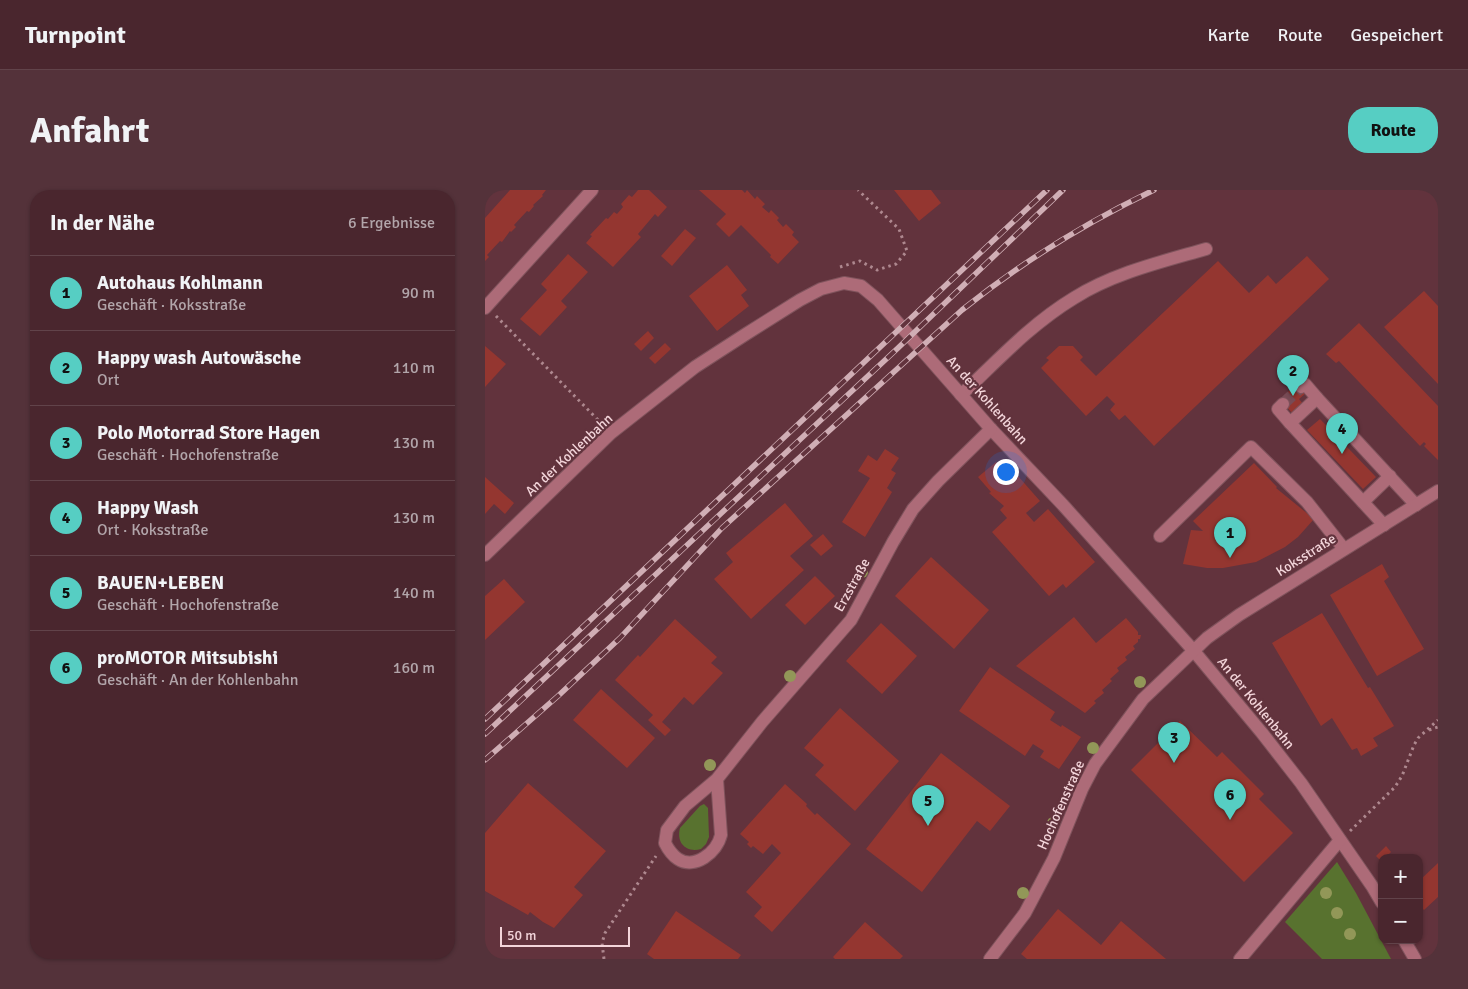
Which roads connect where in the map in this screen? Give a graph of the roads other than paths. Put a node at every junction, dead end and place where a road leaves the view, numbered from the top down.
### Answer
1 (592, 190) edge
2 (1206, 249) dead end
3 (486, 307) edge
4 (1303, 386) dead end
5 (961, 395) junction
6 (1317, 398) junction
7 (1280, 406) dead end
8 (1290, 423) junction
9 (991, 429) junction
10 (1390, 476) junction
11 (1438, 491) edge
12 (1363, 502) junction
13 (1416, 505) junction
14 (1384, 525) junction
15 (1159, 536) dead end
16 (1344, 549) junction
17 (485, 555) edge
18 (1193, 650) junction
19 (717, 779) junction
20 (1340, 840) junction
21 (1380, 899) edge
22 (1406, 944) edge
23 (990, 959) edge
24 (1240, 959) edge
25 (1415, 959) edge

1 - 3 street
2 - 5 street
4 - 6 street
5 - 9 street, An der Kohlenbahn
5 - 17 street, An der Kohlenbahn
6 - 8 street
6 - 10 street
7 - 8 street
8 - 12 street
9 - 18 street, An der Kohlenbahn
9 - 19 street, Erzstraße
10 - 12 street
10 - 13 street
11 - 13 street, Koksstraße
12 - 14 street
13 - 14 street, Koksstraße
14 - 16 street, Koksstraße
15 - 16 street
16 - 18 street, Koksstraße
18 - 20 street, An der Kohlenbahn
18 - 23 street, Hochofenstraße
19 - 19 street, Erzstraße
20 - 21 street, An der Kohlenbahn
20 - 24 street
22 - 25 street

